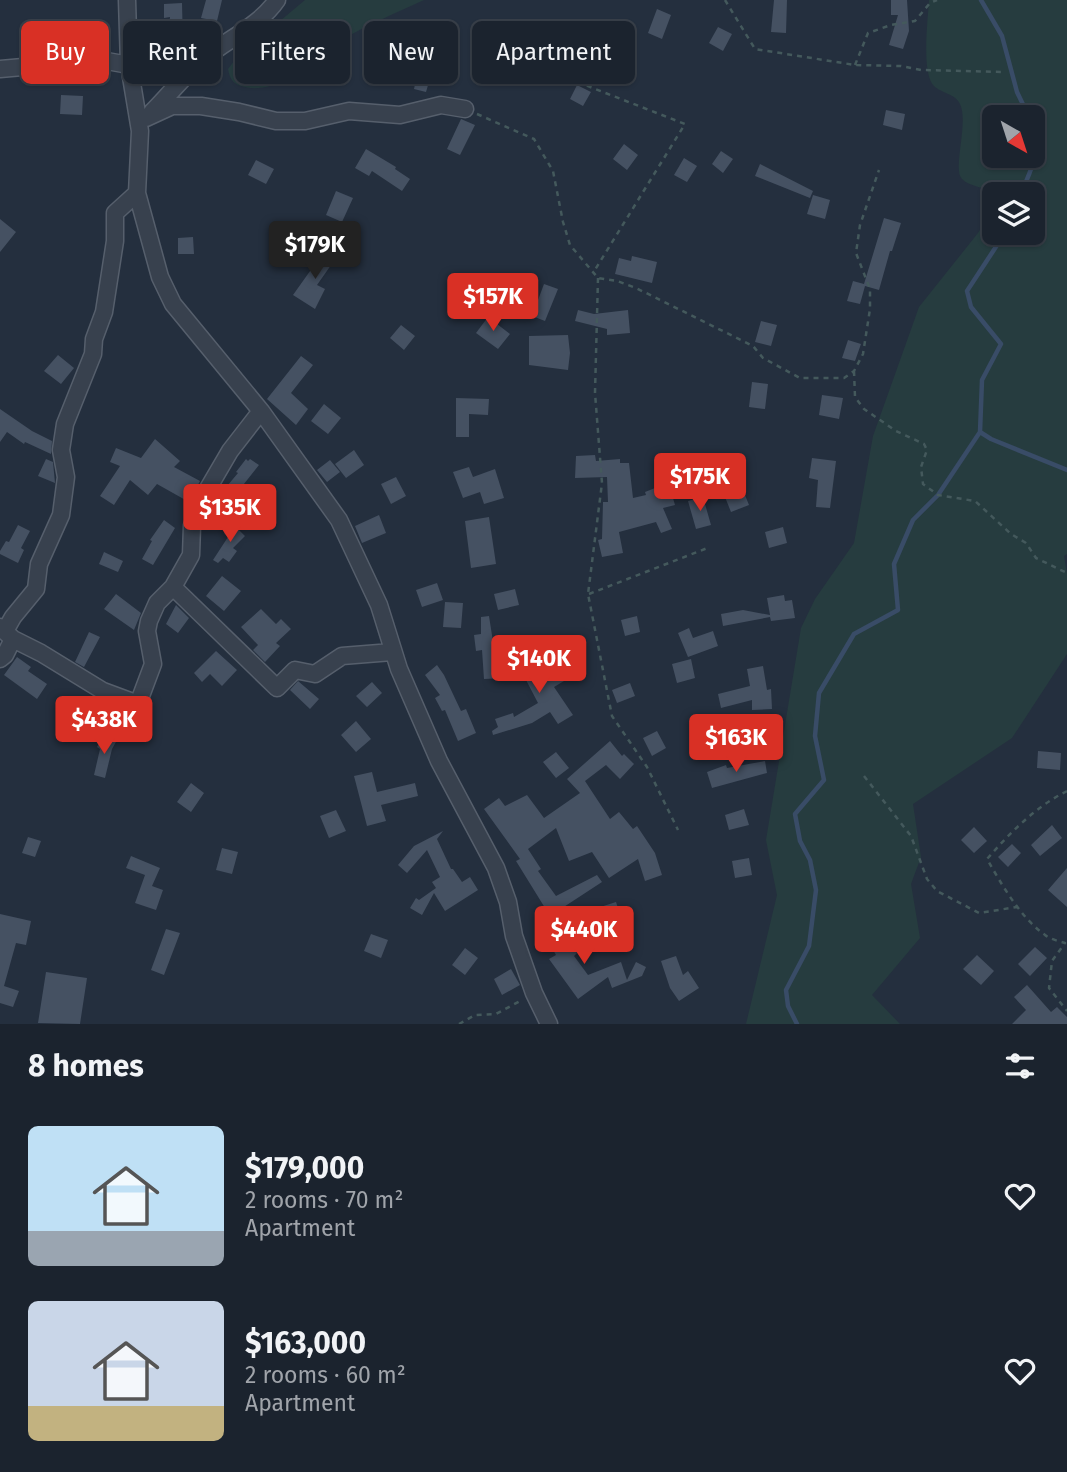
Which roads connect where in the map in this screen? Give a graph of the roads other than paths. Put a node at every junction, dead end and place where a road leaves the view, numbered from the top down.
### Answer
1 (127, 0) edge
2 (277, 0) edge
3 (128, 21) edge
4 (123, 64) edge
5 (0, 69) edge
6 (133, 84) edge
7 (465, 108) road end
8 (143, 125) junction
9 (137, 193) junction
10 (261, 411) junction
11 (173, 587) junction
12 (6, 632) edge
13 (392, 652) junction
14 (0, 659) edge
15 (549, 1024) edge

1 - 3 street
2 - 8 street
4 - 5 street
6 - 8 street
7 - 8 street
8 - 9 street
9 - 10 street
9 - 12 street
10 - 11 street
10 - 13 street
11 - 12 street
11 - 13 street
12 - 14 street
13 - 15 street

